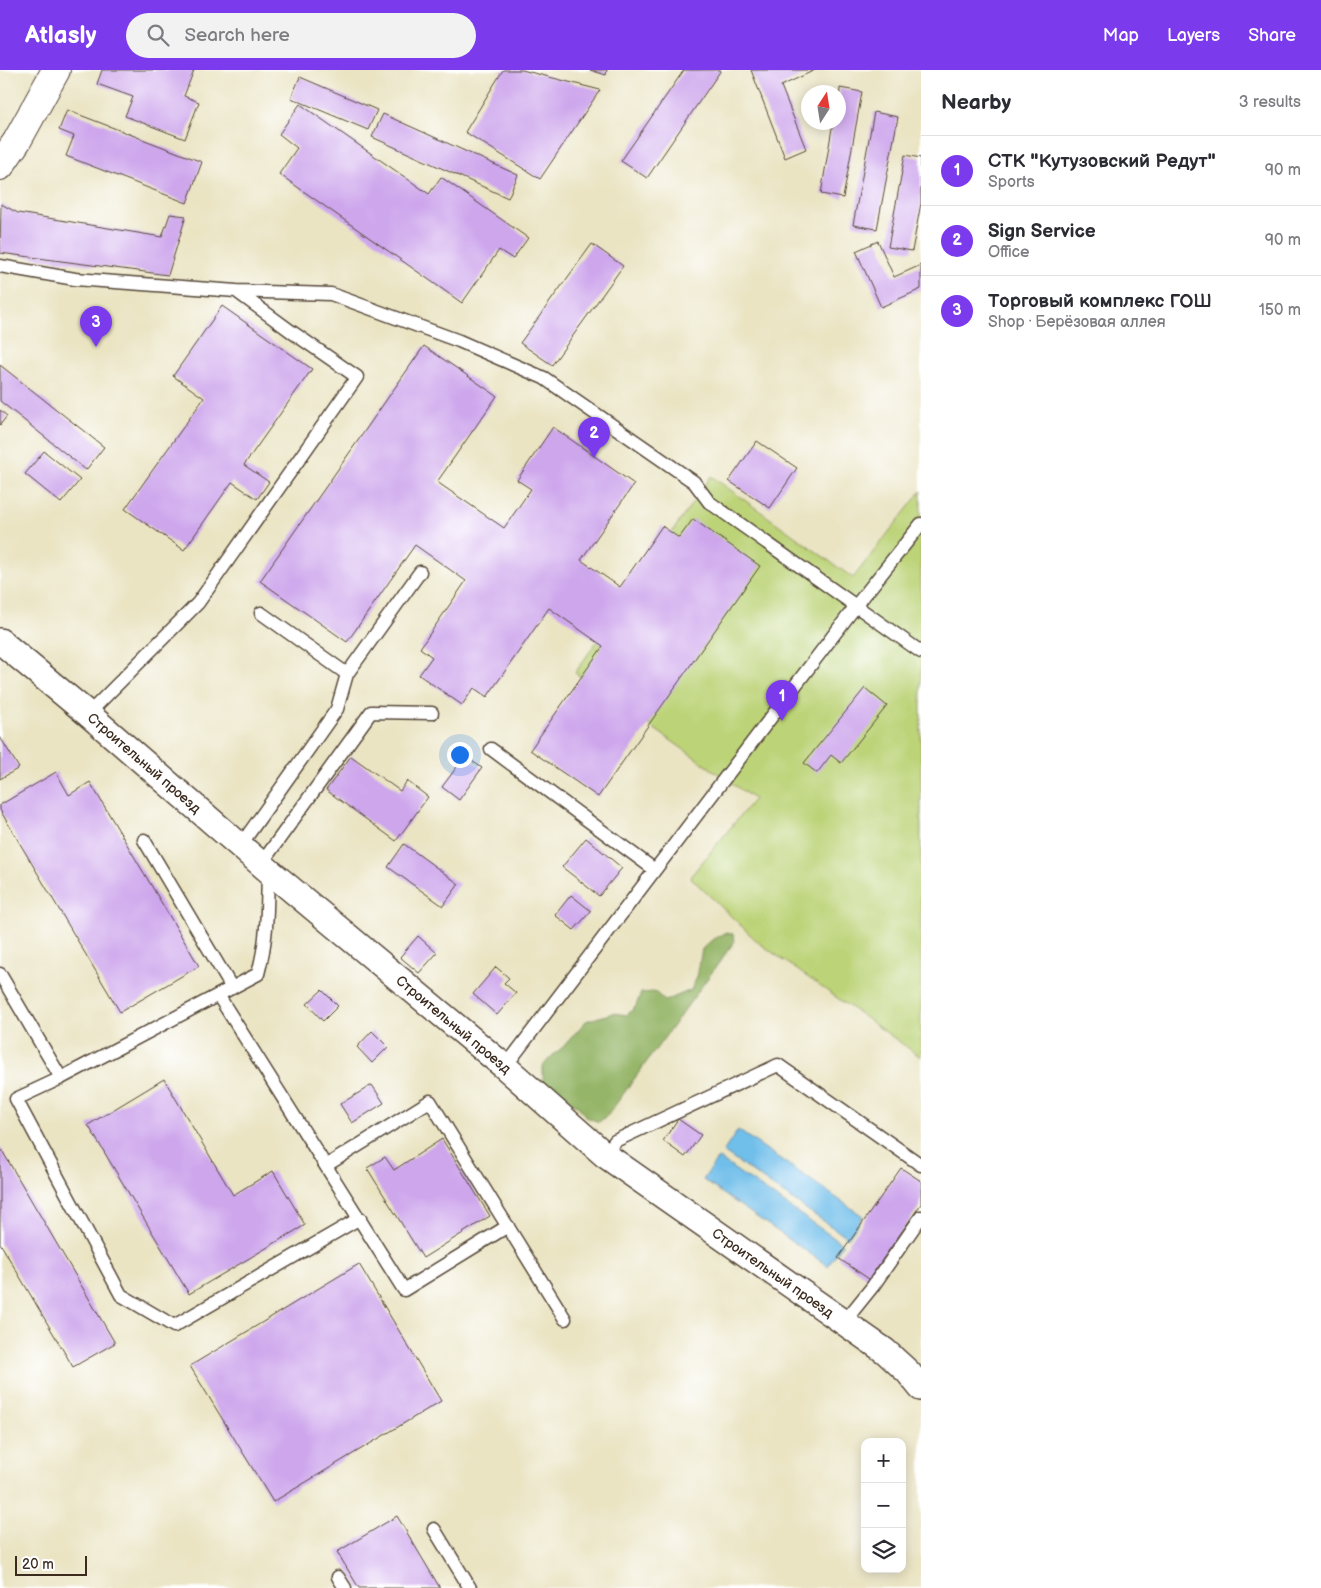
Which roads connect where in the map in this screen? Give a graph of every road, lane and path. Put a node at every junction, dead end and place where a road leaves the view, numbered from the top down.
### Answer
1 (56, 70) edge
2 (0, 166) edge
3 (0, 266) edge
4 (236, 291) junction
5 (921, 524) edge
6 (420, 572) dead end
7 (855, 607) junction
8 (261, 613) dead end
9 (0, 641) edge
10 (921, 652) edge
11 (347, 674) junction
12 (432, 713) dead end
13 (88, 714) junction
14 (491, 750) dead end
15 (144, 840) dead end
16 (240, 846) junction
17 (264, 867) junction
18 (655, 870) junction
19 (0, 974) edge
20 (232, 988) junction
21 (218, 995) junction
22 (506, 1067) junction
23 (61, 1078) junction
24 (605, 1155) junction
25 (921, 1165) edge
26 (327, 1166) junction
27 (921, 1217) edge
28 (360, 1218) junction
29 (508, 1226) junction
30 (566, 1319) dead end
31 (844, 1322) junction
32 (921, 1388) edge
33 (434, 1529) dead end
34 (470, 1588) edge

1 - 2 main road
3 - 4 lane
4 - 7 lane
4 - 13 lane
5 - 7 lane
6 - 11 lane
7 - 10 lane
7 - 18 lane
8 - 11 lane
9 - 13 street, Строительный проезд
11 - 16 lane
12 - 17 lane
13 - 16 street, Строительный проезд
14 - 18 lane
15 - 20 lane
16 - 17 street, Строительный проезд
17 - 20 lane
17 - 22 street, Строительный проезд
18 - 22 lane
19 - 23 lane
20 - 21 lane
21 - 23 lane
21 - 26 lane
22 - 24 street, Строительный проезд
23 - 28 lane
24 - 25 lane
24 - 31 street, Строительный проезд
26 - 28 lane
26 - 29 lane
27 - 31 lane
28 - 29 lane
29 - 30 lane
31 - 32 street, Строительный проезд
33 - 34 lane

